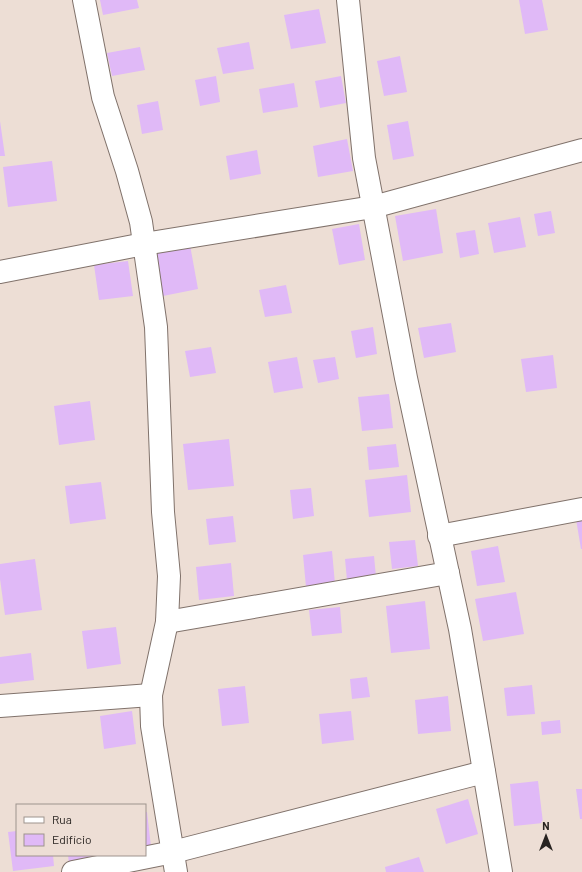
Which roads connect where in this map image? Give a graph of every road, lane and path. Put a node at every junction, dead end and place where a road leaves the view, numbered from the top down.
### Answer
1 (84, 0) edge
2 (348, 0) edge
3 (582, 150) edge
4 (373, 207) junction
5 (144, 244) junction
6 (0, 272) edge
7 (582, 509) edge
8 (439, 536) junction
9 (448, 573) junction
10 (167, 622) junction
11 (151, 695) junction
12 (0, 706) edge
13 (484, 772) junction
14 (174, 862) edge
15 (73, 872) edge
16 (501, 872) edge

1 - 5 street
2 - 4 street
3 - 4 street
4 - 5 street
4 - 8 street
5 - 6 street
5 - 10 street
7 - 8 street
8 - 9 street
9 - 10 street
9 - 13 street
10 - 11 street
11 - 12 street
11 - 14 street
13 - 14 street
13 - 16 street
14 - 15 street

